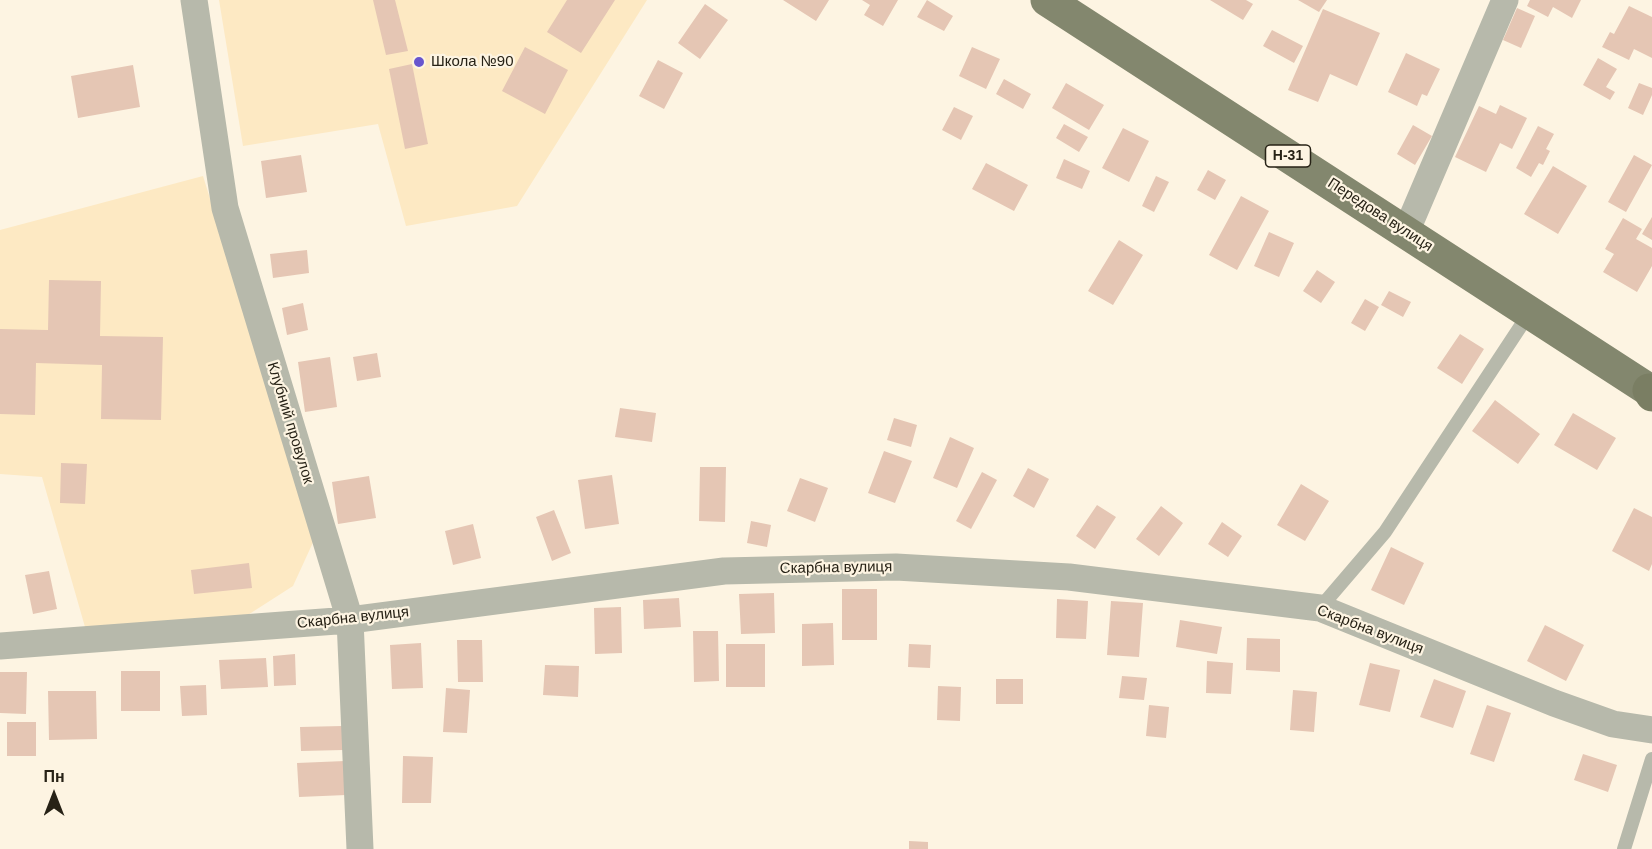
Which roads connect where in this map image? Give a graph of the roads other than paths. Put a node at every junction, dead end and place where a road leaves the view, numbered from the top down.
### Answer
1 (194, 0) edge
2 (1047, 0) edge
3 (1505, 0) edge
4 (1406, 232) junction
5 (1530, 312) junction
6 (1651, 392) edge
7 (1320, 608) junction
8 (350, 620) junction
9 (0, 646) edge
10 (1652, 730) edge
11 (1652, 759) edge
12 (360, 849) edge
13 (1624, 849) edge

1 - 8 street, Клубний провулок
2 - 4 main road, Передова вулиця / Н-31
3 - 4 street
4 - 5 main road, Передова вулиця / Н-31
5 - 6 main road, Передова вулиця / Н-31
5 - 7 lane
7 - 8 street, Скарбна вулиця
7 - 10 street, Скарбна вулиця
8 - 9 street, Скарбна вулиця
8 - 12 street, Клубний провулок
11 - 13 lane

